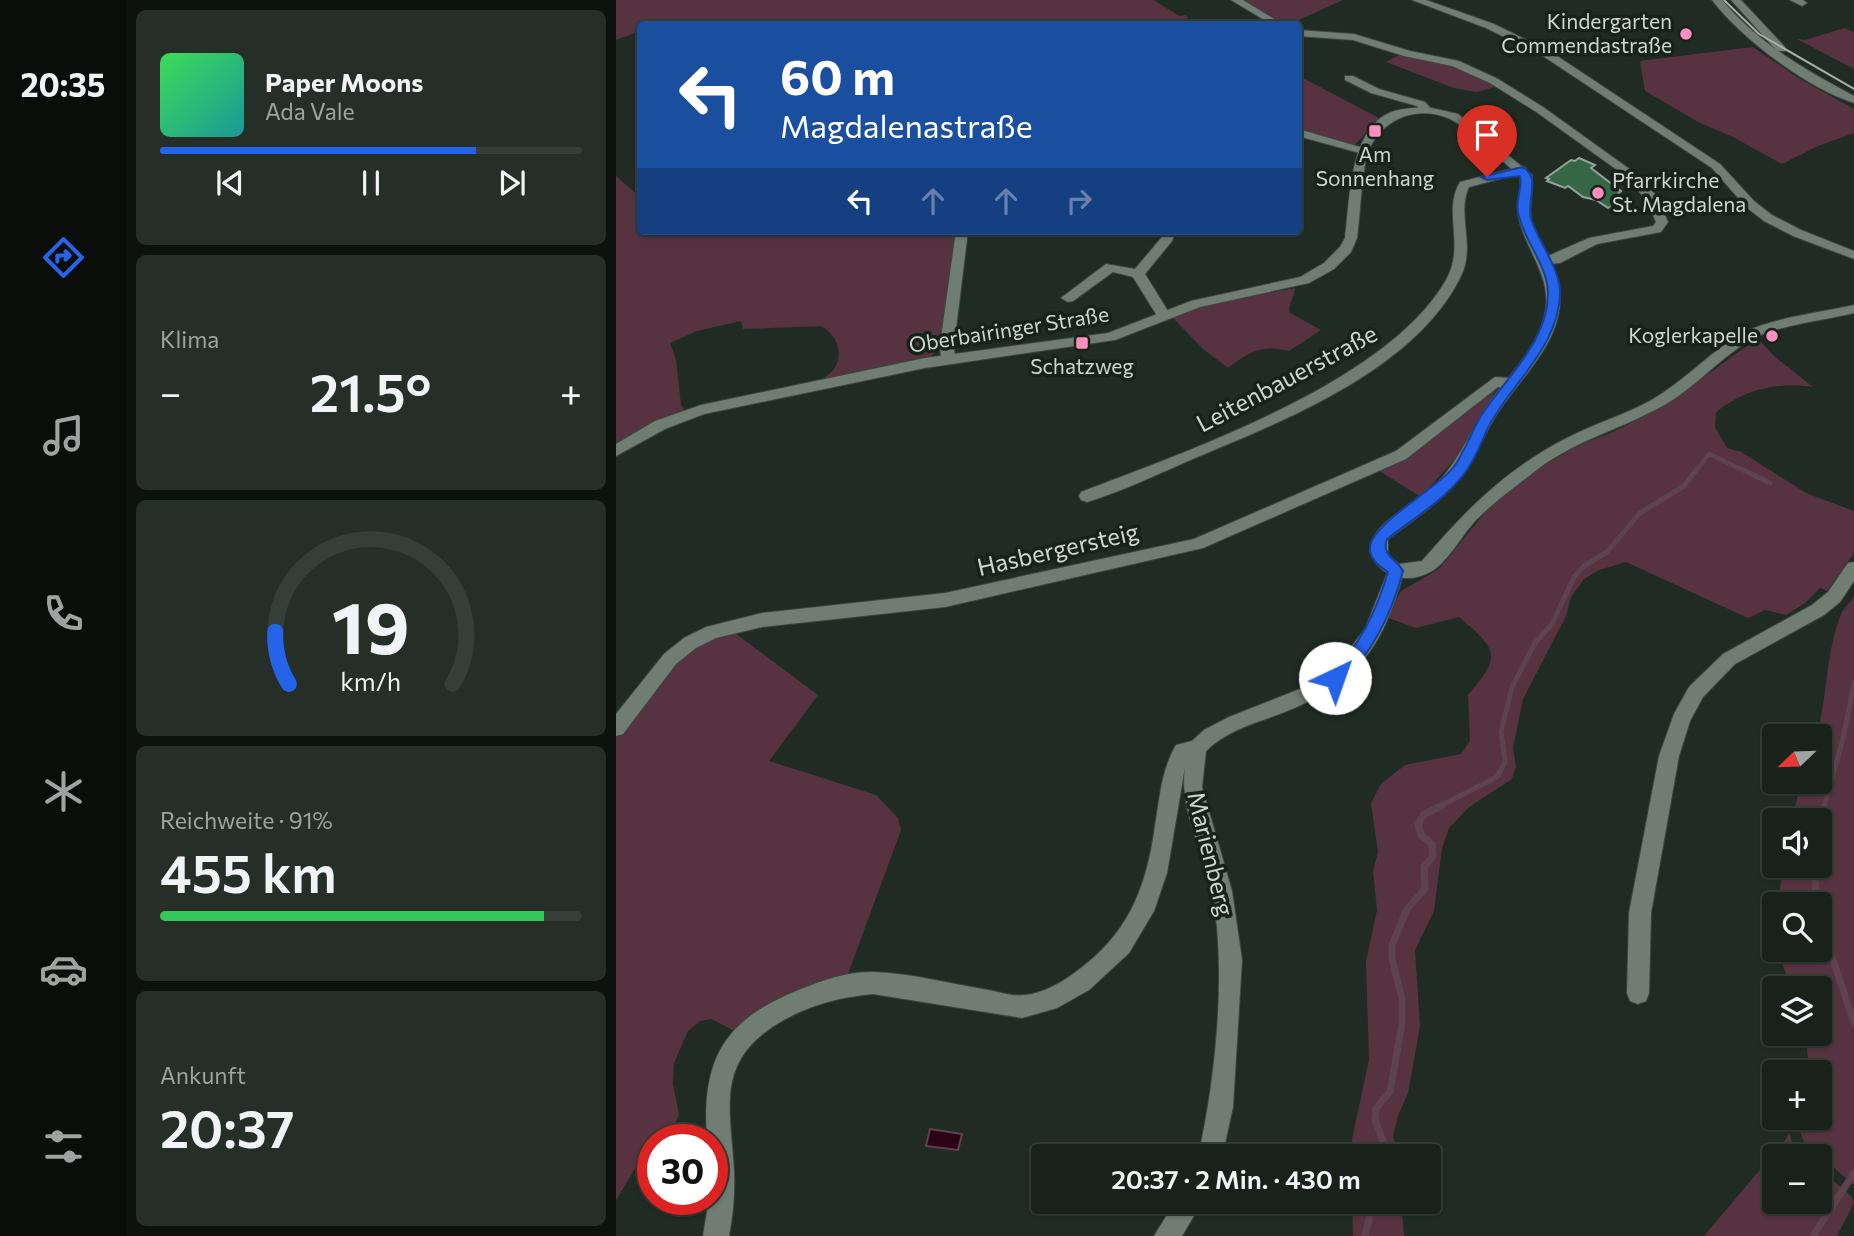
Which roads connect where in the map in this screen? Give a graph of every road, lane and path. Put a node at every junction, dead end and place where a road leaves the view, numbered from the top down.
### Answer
1 (1236, 0) edge
2 (1417, 0) edge
3 (1717, 0) edge
4 (1736, 0) edge
5 (1272, 21) edge
6 (1302, 33) edge
7 (1777, 45) junction
8 (1764, 47) junction
9 (1349, 78) dead end
10 (1827, 86) junction
11 (1854, 100) edge
12 (1427, 110) junction
13 (1302, 133) edge
14 (1363, 151) junction
15 (1522, 170) junction
16 (961, 235) edge
17 (1169, 235) edge
18 (1854, 255) edge
19 (1546, 262) junction
20 (1138, 274) junction
21 (1068, 298) dead end
22 (1854, 309) edge
23 (1164, 316) junction
24 (948, 359) junction
25 (1510, 383) junction
26 (616, 451) edge
27 (1087, 496) dead end
28 (1854, 568) edge
29 (1396, 571) junction
30 (616, 728) edge
31 (1197, 748) junction
32 (1638, 993) dead end
33 (1213, 1144) edge
34 (1182, 1214) edge
35 (716, 1236) edge
36 (1167, 1236) edge

1 - 5 street
2 - 18 street
3 - 8 street
4 - 7 street
6 - 19 street
7 - 8 street
7 - 10 street
8 - 10 street
9 - 12 street, Oberbairinger Straße
10 - 11 street
12 - 14 street, Oberbairinger Straße
12 - 15 street, Oberbairinger Straße
13 - 14 street
14 - 23 street, Oberbairinger Straße
15 - 19 street
15 - 27 street, Leitenbauerstraße
16 - 24 street
17 - 20 street
19 - 25 street
20 - 21 street
20 - 23 street
22 - 29 street
23 - 24 street, Oberbairinger Straße
24 - 26 street, Oberbairinger Straße
25 - 29 street
25 - 30 street, Hasbergersteig
28 - 32 street
29 - 31 street
31 - 33 street, Marienberg
31 - 35 street
34 - 36 street

